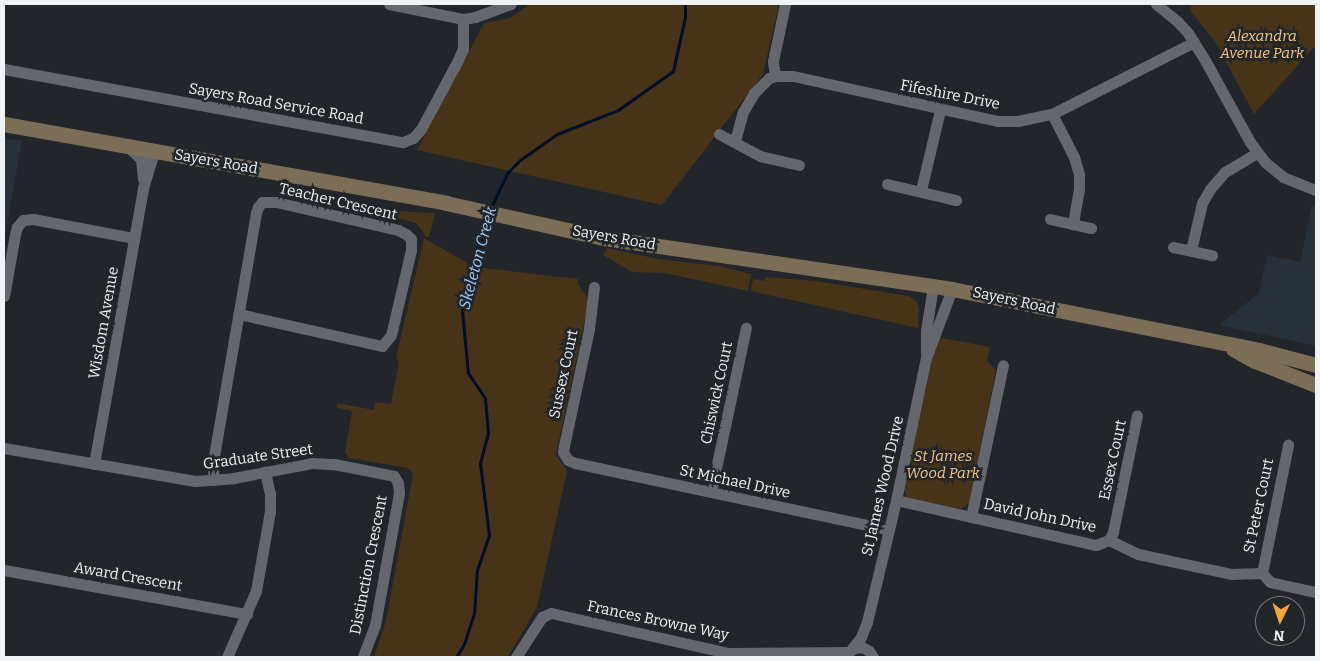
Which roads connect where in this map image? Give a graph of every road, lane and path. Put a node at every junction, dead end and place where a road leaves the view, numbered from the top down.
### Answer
1 (389, 4) edge
2 (511, 4) edge
3 (785, 4) edge
4 (1156, 4) edge
5 (463, 20) junction
6 (1194, 42) junction
7 (4, 69) edge
8 (775, 76) junction
9 (940, 110) junction
10 (1052, 114) junction
11 (4, 124) edge
12 (718, 134) dead end
13 (735, 141) junction
14 (127, 146) junction
15 (154, 151) junction
16 (1257, 153) junction
17 (799, 165) dead end
18 (887, 184) dead end
19 (143, 188) junction
20 (920, 190) junction
21 (1316, 190) edge
22 (956, 200) dead end
23 (1050, 220) dead end
24 (1073, 224) junction
25 (1091, 228) dead end
26 (134, 238) junction
27 (1173, 246) dead end
28 (1191, 250) junction
29 (1212, 255) dead end
30 (933, 286) junction
31 (594, 287) dead end
32 (952, 289) junction
33 (4, 296) edge
34 (239, 314) junction
35 (746, 328) dead end
36 (1231, 345) junction
37 (926, 358) junction
38 (1003, 365) dead end
39 (1316, 365) edge
40 (1316, 385) edge
41 (1137, 415) dead end
42 (1288, 445) dead end
43 (4, 448) edge
44 (574, 463) joint
45 (94, 464) junction
46 (265, 472) junction
47 (396, 479) joint
48 (213, 480) junction
49 (710, 492) junction
50 (896, 500) junction
51 (971, 517) junction
52 (888, 530) junction
53 (1109, 540) junction
54 (4, 570) edge
55 (1262, 573) junction
56 (1316, 592) edge
57 (247, 614) junction
58 (867, 622) junction
59 (848, 653) edge
60 (827, 655) edge
61 (872, 656) edge
62 (227, 657) edge
63 (363, 657) edge
64 (516, 657) edge

1 - 5 street
2 - 5 street
3 - 8 street
4 - 6 street
5 - 7 street, Sayers Road Service Road
6 - 10 street, Fifeshire Drive
6 - 16 street
8 - 9 street, Fifeshire Drive
8 - 13 street
9 - 10 street, Fifeshire Drive
9 - 20 street
10 - 24 street
11 - 14 main road, Sayers Road
12 - 13 street
13 - 17 street
14 - 15 main road, Sayers Road
14 - 19 street, Wisdom Avenue
15 - 19 street, Wisdom Avenue
15 - 30 main road, Sayers Road
16 - 21 street
16 - 28 street
18 - 20 street
19 - 26 street, Wisdom Avenue
20 - 22 street
23 - 24 street
24 - 25 street
26 - 33 street
26 - 45 street, Wisdom Avenue
27 - 28 street
28 - 29 street
30 - 32 main road, Sayers Road
30 - 37 street, St James Wood Drive
31 - 44 street, Sussex Court
32 - 36 main road, Sayers Road
32 - 37 street, St James Wood Drive
34 - 34 street, Teacher Crescent
34 - 48 street, Teacher Crescent
35 - 49 street, Chiswick Court
36 - 39 main road, Sayers Road
36 - 40 main road, Sayers Road
37 - 50 street, St James Wood Drive
38 - 51 street
41 - 53 street, Essex Court
42 - 55 street, St Peter Court
43 - 45 street, Graduate Street
44 - 49 street, St Michael Drive
45 - 48 street, Graduate Street
46 - 47 street, Graduate Street
46 - 48 street, Graduate Street
46 - 57 street
47 - 63 street, Distinction Crescent
49 - 52 street, St Michael Drive
50 - 51 street, David John Drive
50 - 52 street, St James Wood Drive
51 - 53 street, David John Drive
52 - 58 street, St James Wood Drive
53 - 55 street, David John Drive
54 - 57 street, Award Crescent
55 - 56 street
57 - 62 street
58 - 59 street, St James Wood Drive
58 - 61 street, St James Wood Drive
59 - 60 street, Frances Browne Way
59 - 61 street, Frances Browne Way
60 - 64 street, Frances Browne Way

